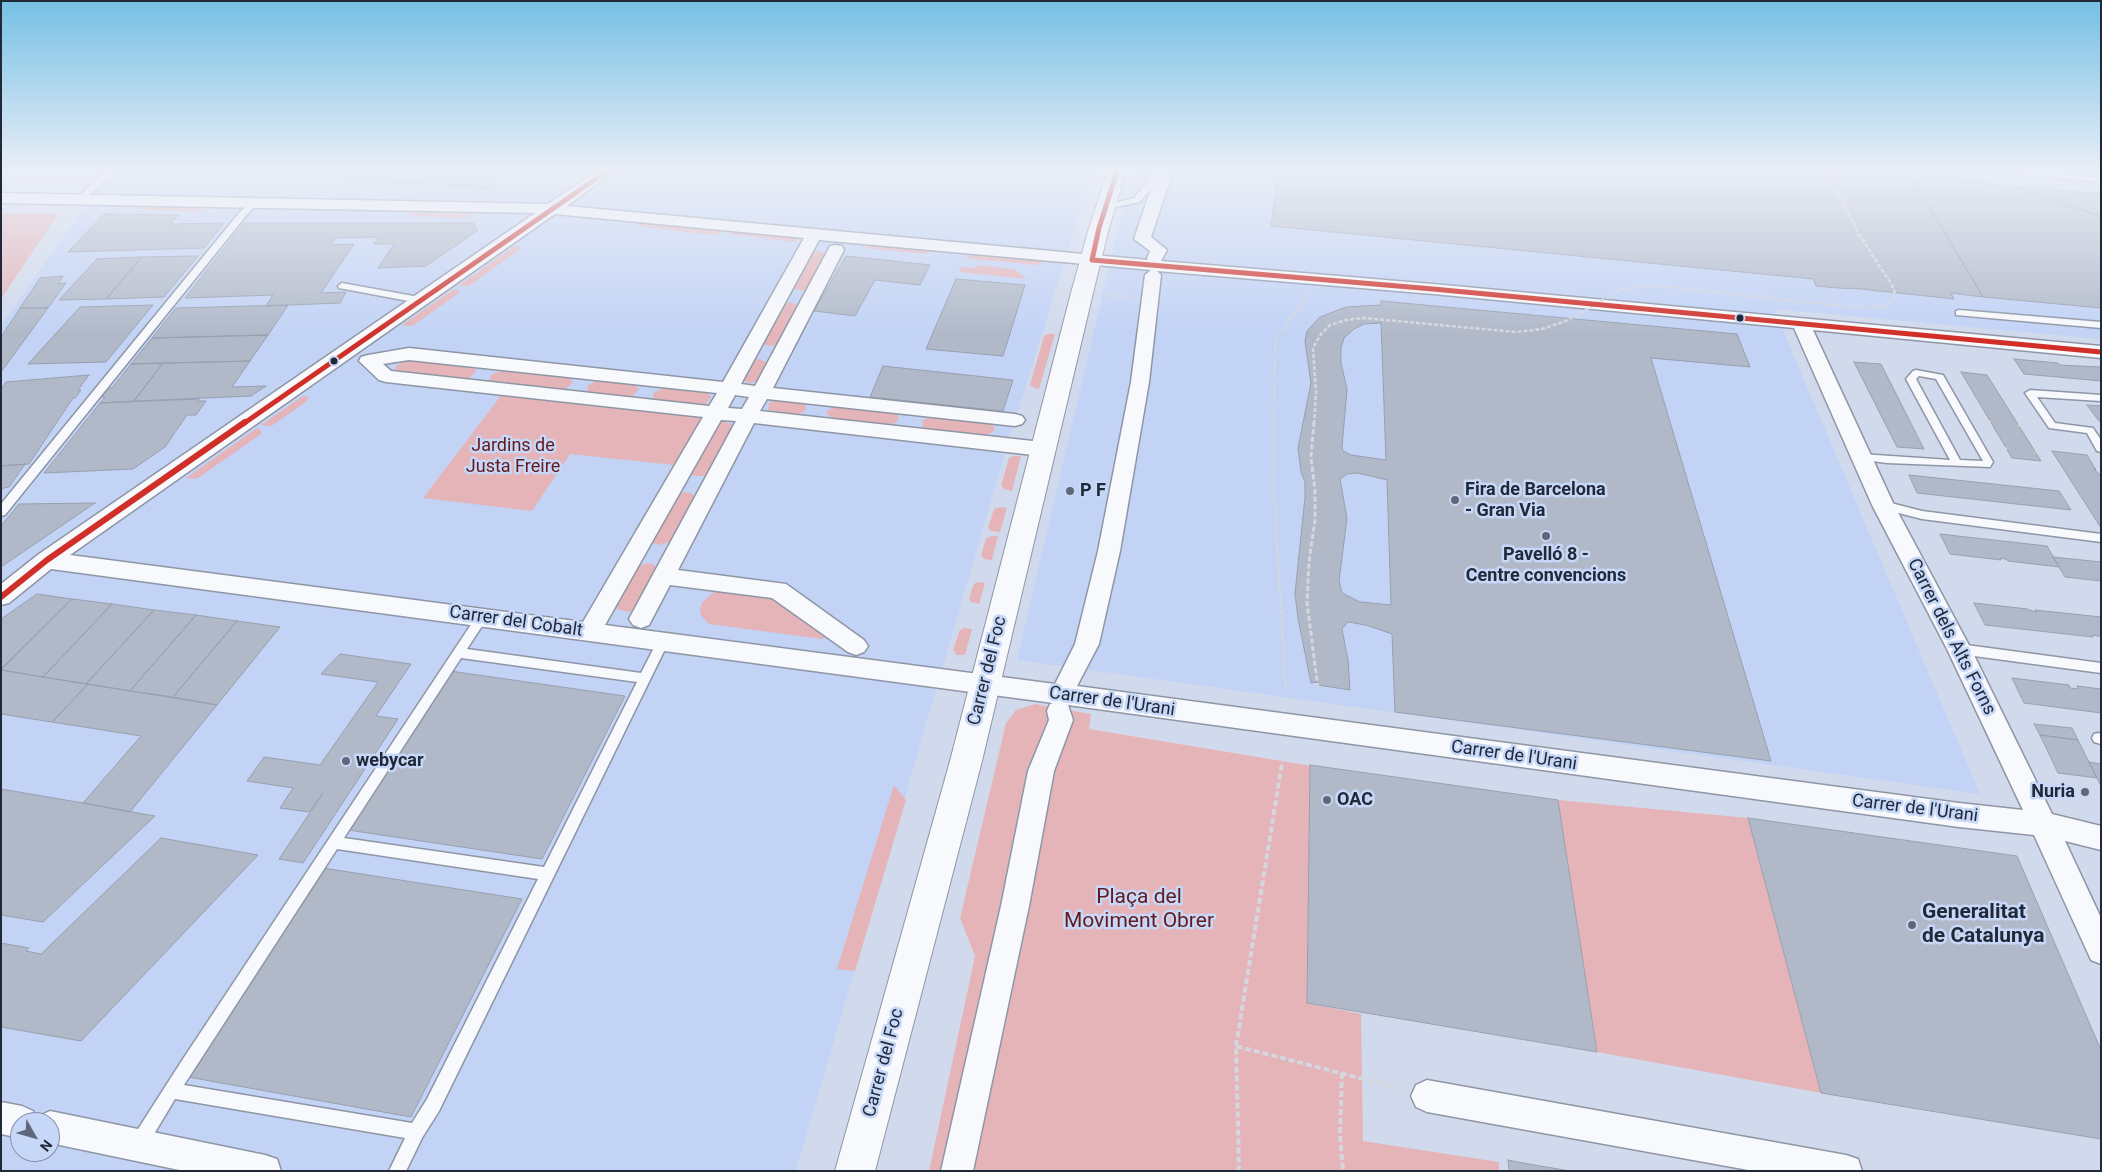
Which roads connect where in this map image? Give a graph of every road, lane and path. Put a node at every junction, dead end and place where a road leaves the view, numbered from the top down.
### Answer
1 (59, 226) edge
2 (234, 226) edge
3 (528, 226) edge
4 (735, 226) edge
5 (1101, 226) edge
6 (1147, 226) edge
7 (1855, 226) edge
8 (815, 233) junction
9 (836, 250) dead end
10 (1092, 260) junction
11 (342, 286) dead end
12 (1311, 292) dead end
13 (781, 295) junction
14 (1107, 295) dead end
15 (811, 297) junction
16 (1134, 298) dead end
17 (418, 300) junction
18 (1, 305) edge
19 (1959, 313) dead end
20 (1801, 324) junction
21 (2101, 326) edge
22 (749, 352) junction
23 (2101, 352) edge
24 (780, 356) junction
25 (495, 364) junction
26 (588, 374) junction
27 (653, 381) junction
28 (476, 386) junction
29 (728, 389) junction
30 (761, 392) junction
31 (572, 397) junction
32 (2101, 398) edge
33 (822, 399) junction
34 (638, 404) junction
35 (912, 409) junction
36 (715, 413) junction
37 (748, 417) junction
38 (1015, 420) dead end
39 (809, 424) junction
40 (2018, 425) dead end
41 (2027, 426) dead end
42 (902, 434) junction
43 (2098, 440) edge
44 (1042, 449) junction
45 (2101, 449) edge
46 (2034, 451) dead end
47 (2042, 451) dead end
48 (1861, 457) junction
49 (1957, 464) junction
50 (675, 481) junction
51 (711, 486) junction
52 (1883, 506) junction
53 (1, 512) edge
54 (2101, 538) edge
55 (634, 553) junction
56 (47, 560) junction
57 (668, 566) junction
58 (1, 586) edge
59 (1, 597) edge
60 (482, 617) junction
61 (641, 618) dead end
62 (589, 632) junction
63 (662, 641) junction
64 (856, 646) dead end
65 (1959, 649) junction
66 (459, 653) junction
67 (2101, 668) edge
68 (643, 678) junction
69 (1069, 678) dead end
70 (985, 685) junction
71 (1318, 688) dead end
72 (1286, 692) dead end
73 (1060, 716) dead end
74 (1283, 757) dead end
75 (2043, 824) junction
76 (2101, 838) edge
77 (335, 843) junction
78 (546, 874) junction
79 (2101, 950) edge
80 (1236, 1046) junction
81 (1342, 1073) junction
82 (173, 1091) junction
83 (1427, 1096) joint
84 (60, 1130) edge
85 (416, 1132) junction
86 (138, 1145) junction
87 (265, 1171) edge
88 (396, 1171) edge
89 (855, 1171) edge
90 (957, 1171) edge
91 (1237, 1171) edge
92 (1343, 1171) edge
93 (1846, 1171) edge

1 - 18 path
2 - 53 lane
3 - 17 street
4 - 8 street
5 - 10 street, Carrer del Foc
6 - 69 street
7 - 71 path, bridge
8 - 10 street
8 - 13 street
9 - 15 street
10 - 20 street
10 - 44 street, Carrer del Foc
11 - 17 lane
12 - 72 path
13 - 15 street
13 - 22 street
14 - 16 path
15 - 24 street
17 - 56 street
19 - 21 lane
20 - 23 street
20 - 48 street, Carrer dels Alts Forns
22 - 24 street
22 - 29 street
24 - 30 street
25 - 26 street
25 - 28 street
25 - 28 street
26 - 27 street
26 - 31 street
27 - 29 street
27 - 34 street
28 - 31 street
29 - 30 street
29 - 36 street
30 - 33 street
30 - 37 street
31 - 34 street
32 - 43 lane
33 - 35 street
33 - 39 street
34 - 36 street
35 - 38 street
35 - 42 street
36 - 37 street
36 - 50 street
37 - 39 street
37 - 51 street
39 - 42 street
40 - 41 path
42 - 44 street
43 - 45 lane
44 - 70 street, Carrer del Foc
46 - 47 path
48 - 49 lane
48 - 52 street, Carrer dels Alts Forns
49 - 49 lane
50 - 51 street
50 - 55 street
51 - 57 street
52 - 54 lane
52 - 65 street, Carrer dels Alts Forns
55 - 57 street
55 - 62 street
56 - 58 street
56 - 59 street
56 - 60 street, Carrer del Cobalt
57 - 61 street
57 - 64 street
60 - 62 street, Carrer del Cobalt
60 - 66 lane
62 - 63 street, Carrer del Cobalt
63 - 68 lane
63 - 70 street, Carrer del Cobalt
65 - 67 lane
65 - 75 street, Carrer dels Alts Forns
66 - 68 lane
66 - 77 lane
68 - 78 lane
70 - 75 street, Carrer de l'Urani
70 - 89 street, Carrer del Foc
73 - 90 street
74 - 80 path
75 - 76 street, Carrer de l'Urani
75 - 79 street, Carrer dels Alts Forns
77 - 78 lane
77 - 82 lane
78 - 85 lane
80 - 81 path
80 - 91 path
81 - 83 path
81 - 92 path
82 - 85 lane
82 - 86 lane
83 - 93 street
84 - 86 street
85 - 88 lane
86 - 87 street

